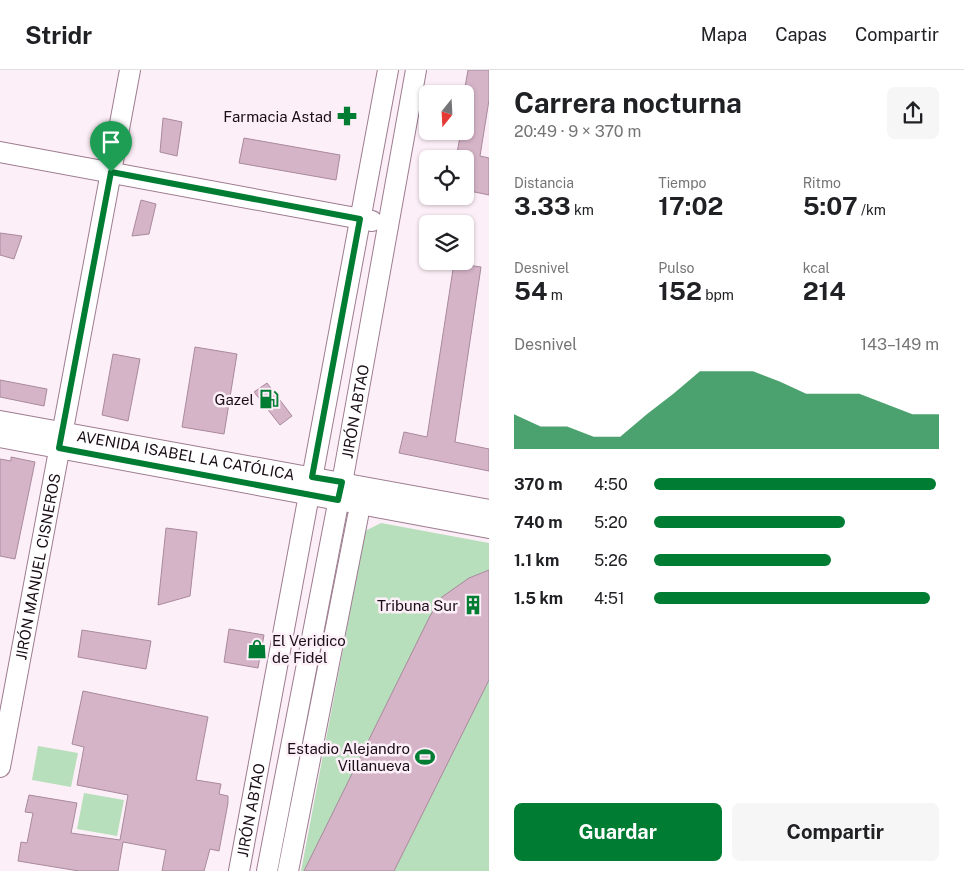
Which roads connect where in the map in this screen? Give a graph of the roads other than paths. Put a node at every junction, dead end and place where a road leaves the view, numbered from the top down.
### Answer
1 (130, 70) edge
2 (388, 70) edge
3 (416, 70) edge
4 (0, 152) edge
5 (111, 172) junction
6 (360, 219) junction
7 (388, 224) junction
8 (0, 420) edge
9 (0, 437) edge
10 (61, 440) junction
11 (311, 486) junction
12 (340, 491) junction
13 (360, 510) junction
14 (489, 510) edge
15 (489, 528) edge
16 (489, 539) edge
17 (0, 768) edge
18 (239, 871) edge
19 (267, 871) edge
20 (288, 871) edge

1 - 5 street, JIRÓN MANUEL CISNEROS
2 - 6 street, JIRÓN ABTAO
3 - 7 street, JIRÓN ABTAO
4 - 5 street
5 - 6 street
5 - 10 street, JIRÓN MANUEL CISNEROS
6 - 7 street
6 - 11 street, JIRÓN ABTAO
7 - 12 street, JIRÓN ABTAO
8 - 10 street, AVENIDA ISABEL LA CATÓLICA
9 - 10 street, AVENIDA ISABEL LA CATÓLICA
10 - 11 street, AVENIDA ISABEL LA CATÓLICA
10 - 17 street, JIRÓN MANUEL CISNEROS
11 - 12 street, AVENIDA ISABEL LA CATÓLICA
11 - 18 street, JIRÓN ABTAO
12 - 13 street, AVENIDA ISABEL LA CATÓLICA
12 - 14 street, AVENIDA ISABEL LA CATÓLICA
12 - 19 street, JIRÓN ABTAO
13 - 15 street, AVENIDA ISABEL LA CATÓLICA
13 - 16 street
13 - 20 street

